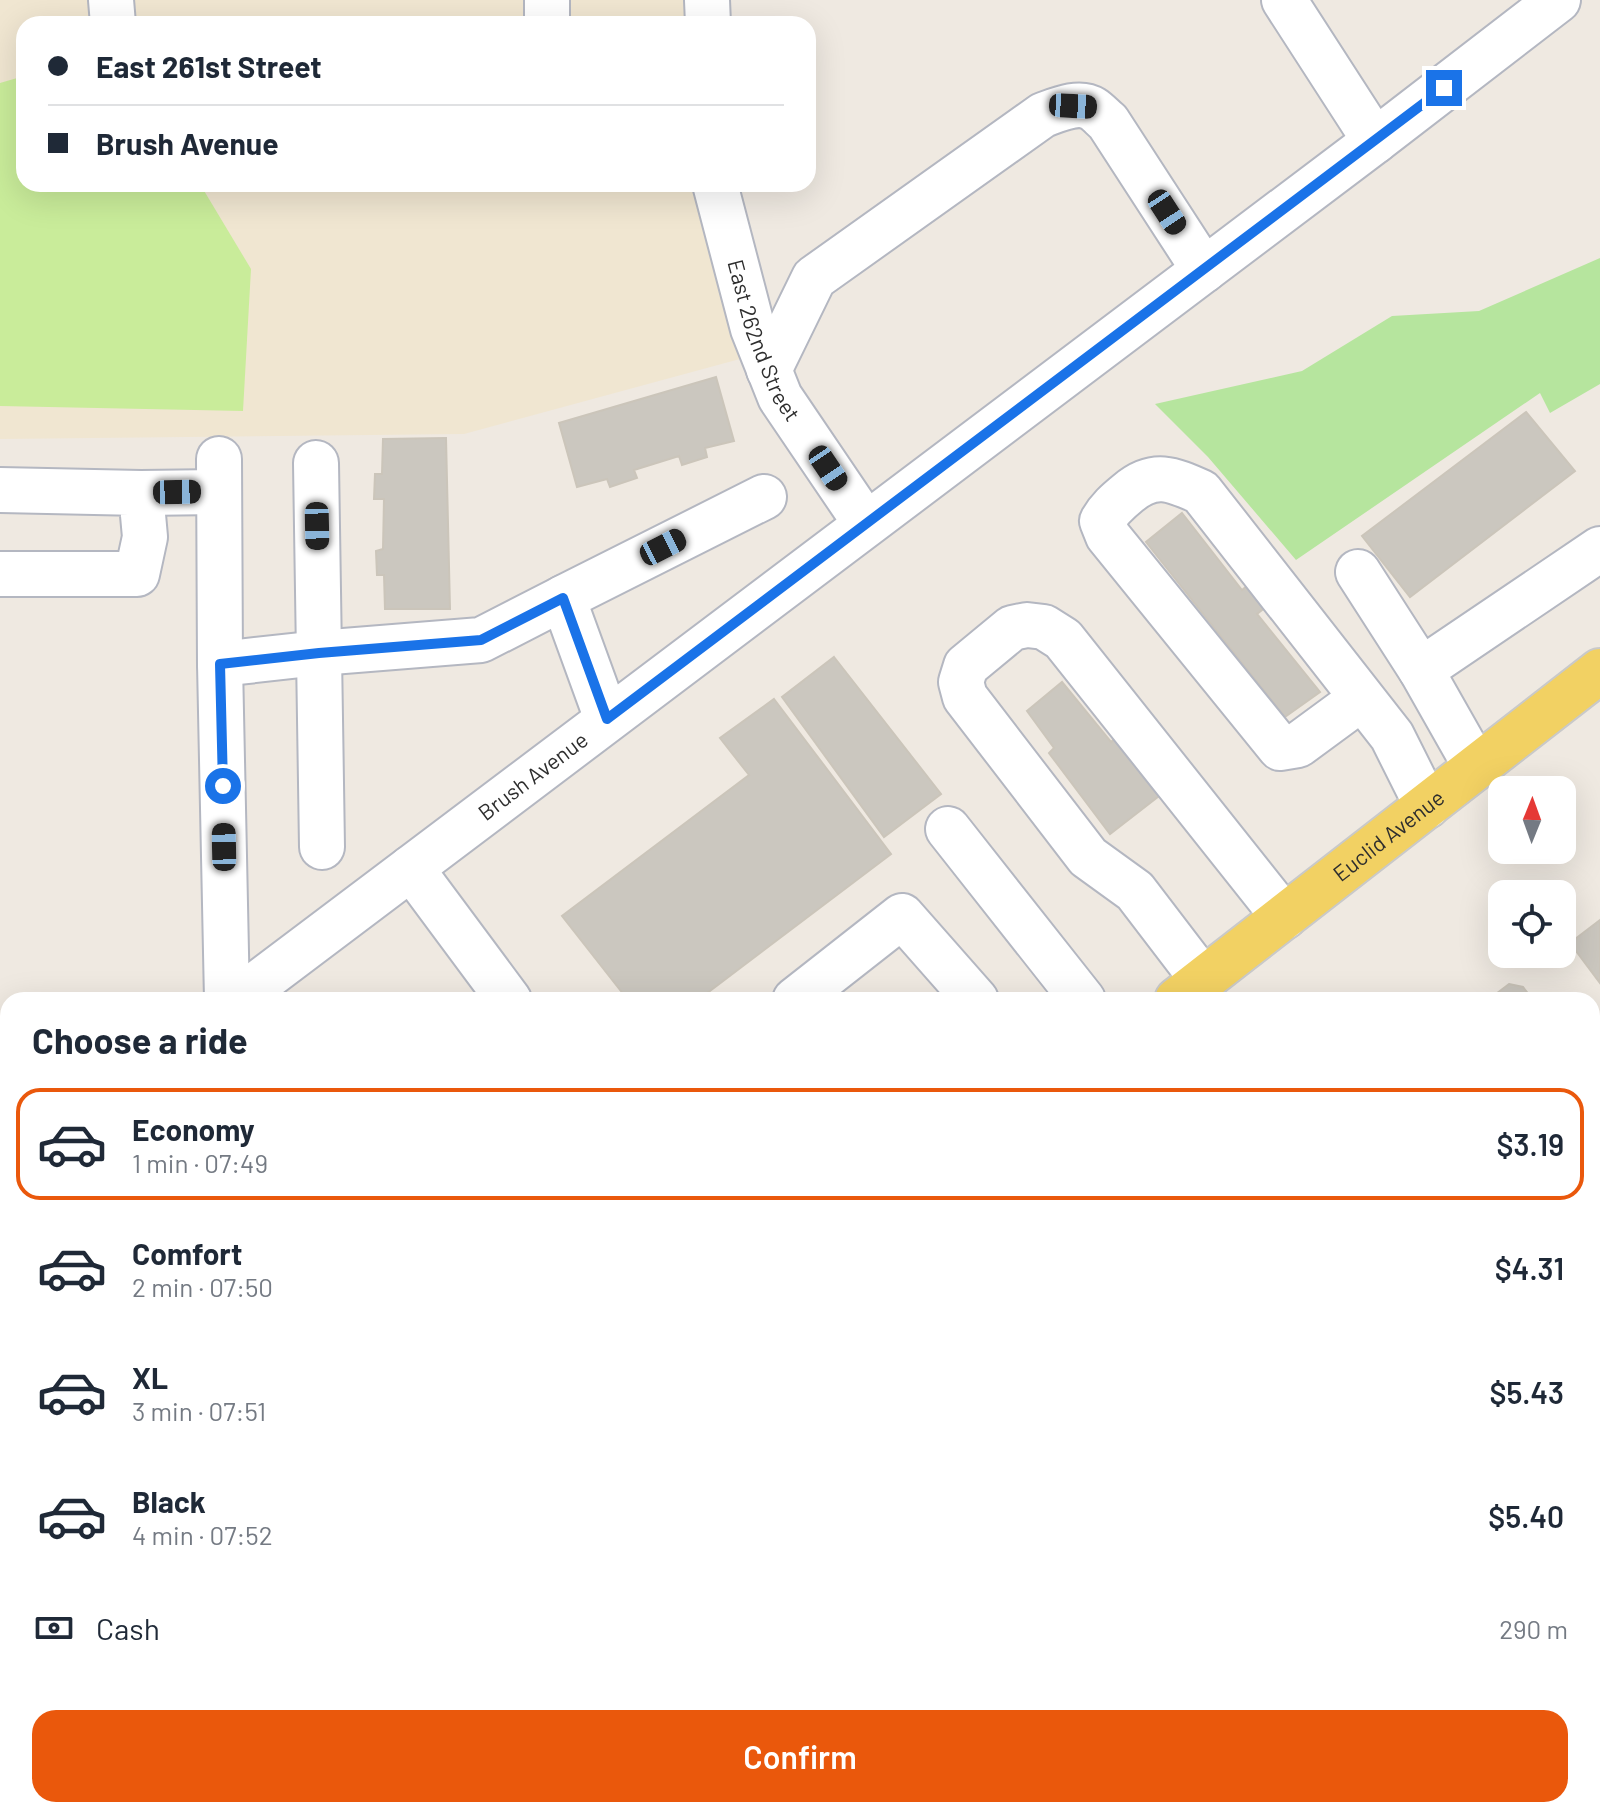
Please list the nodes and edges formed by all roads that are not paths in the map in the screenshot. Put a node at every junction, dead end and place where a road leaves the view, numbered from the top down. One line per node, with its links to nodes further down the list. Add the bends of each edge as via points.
1 (1284, 0): 3 (street)
2 (1558, 0): 3 (street, Brush Avenue)
3 (1375, 141): 5 (street, Brush Avenue)
4 (717, 192): 6 (street, East 262nd Street)
5 (1204, 270): 6 (street, via 1108,122 1091,107 1073,106 1043,115 814,278); 11 (street, Brush Avenue)
6 (769, 370): 11 (street, East 262nd Street, via 780,397)
7 (316, 463): 16 (street)
8 (0, 490): 9 (street)
9 (141, 493): 14 (street, via 145,537 137,574); 17 (street, via 219,475)
10 (764, 497): 15 (street)
11 (866, 524): 21 (street, Brush Avenue)
12 (1600, 549): 18 (street)
13 (1358, 572): 18 (street)
14 (0, 574)
15 (563, 598): 16 (street, via 481,640); 21 (street)
16 (319, 653): 17 (street); 25 (street)
17 (220, 664): 29 (street)
18 (1421, 670): 22 (street)
19 (1600, 671): 22 (main road, Euclid Avenue)
20 (1362, 698): 20 (street, via 1201,492 1159,478 1141,482 1109,508 1102,521 1108,536 1280,748 1298,745); 23 (street, via 1392,736)
21 (607, 719): 26 (street, Brush Avenue)
22 (1476, 767): 23 (main road, Euclid Avenue)
23 (1427, 806): 27 (main road, Euclid Avenue)
24 (948, 829): 34 (street)
25 (322, 847)
26 (411, 868): 30 (street, Brush Avenue); 31 (street)
27 (1284, 917): 28 (main road, Euclid Avenue); 28 (street, via 1063,639 1044,627 1012,628 966,666 961,682 965,697 1088,857 1135,891)
28 (1190, 990)
29 (227, 992)
30 (247, 992)
31 (503, 992)
32 (805, 992): 33 (street, via 902,916)
33 (960, 992)
34 (1077, 992)

